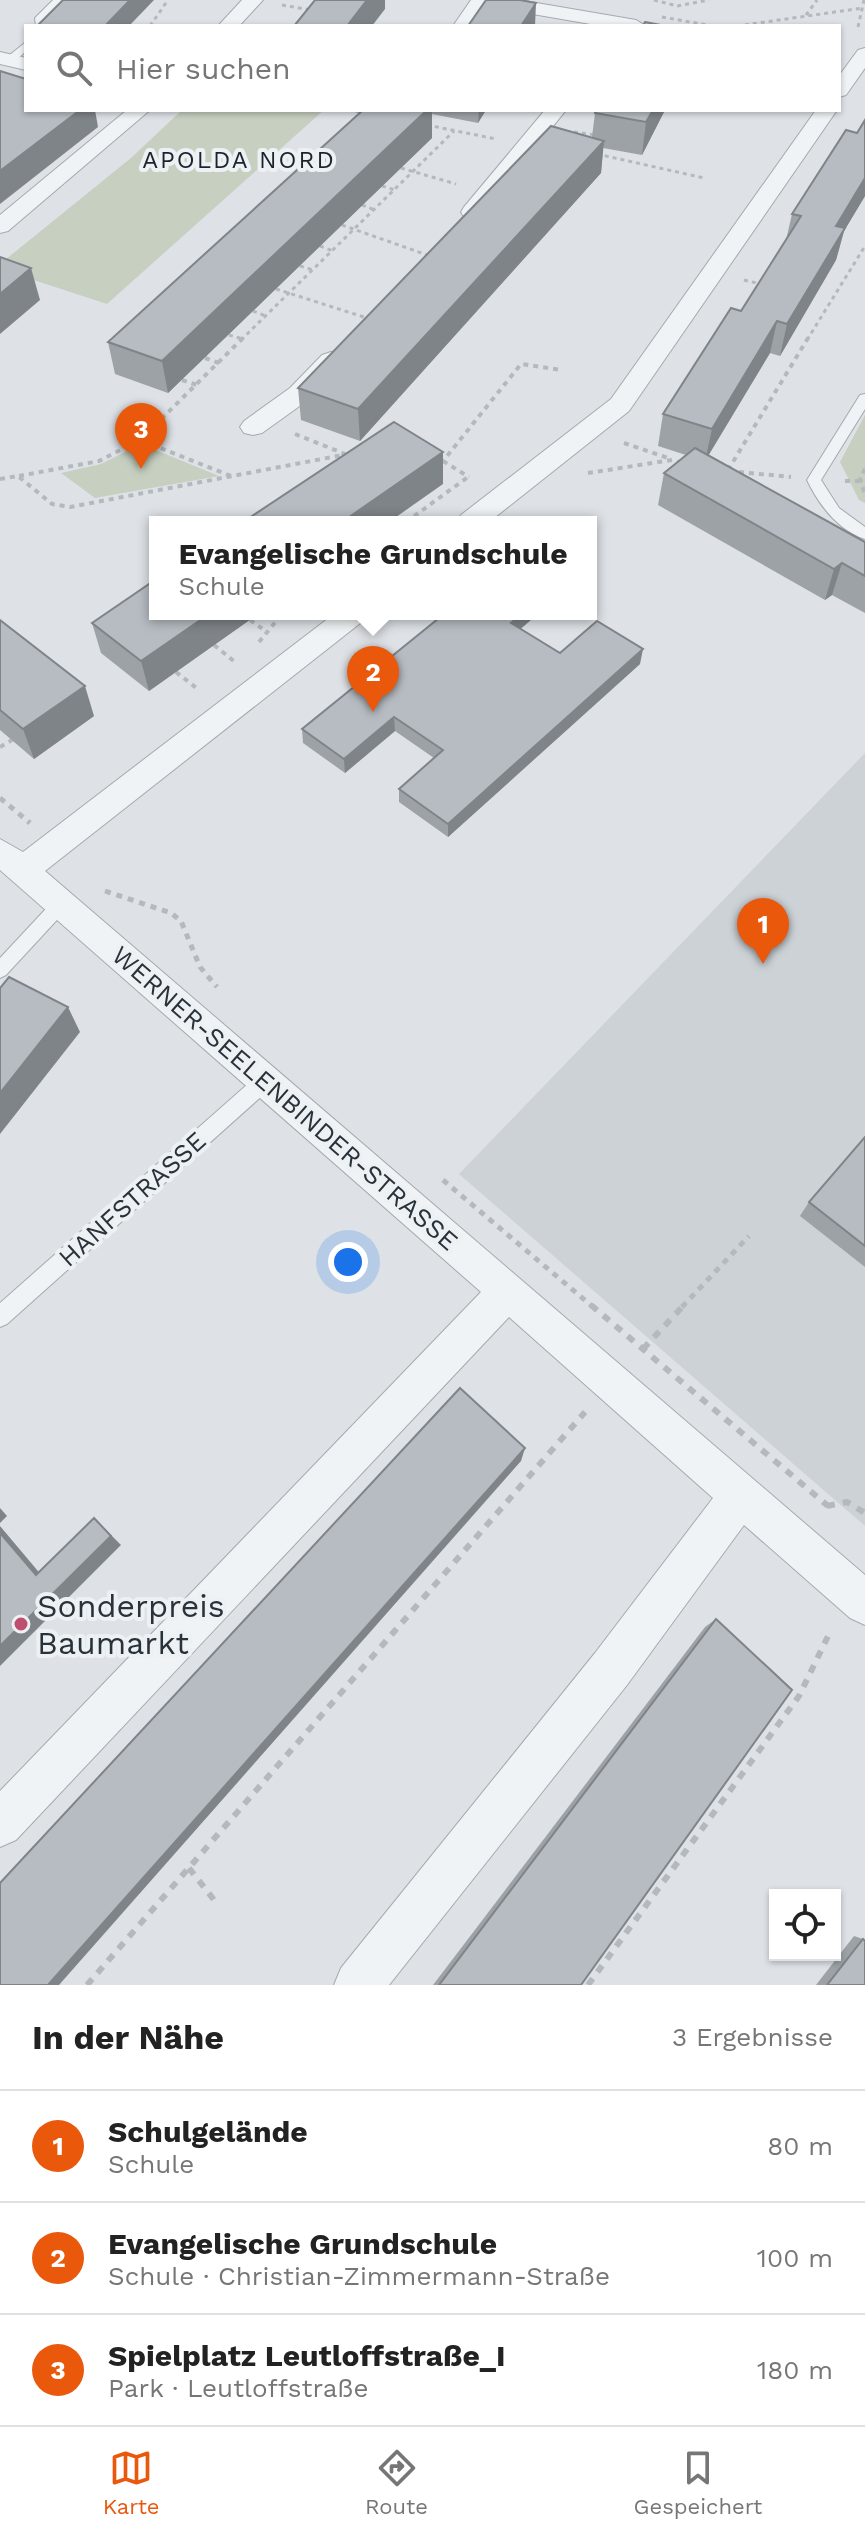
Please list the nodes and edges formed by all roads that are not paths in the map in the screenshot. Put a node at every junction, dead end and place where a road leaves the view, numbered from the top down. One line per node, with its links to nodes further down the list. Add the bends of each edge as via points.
1 (59, 0): 4 (lane, via 40,18)
2 (253, 0): 5 (street)
3 (483, 0): 6 (street); 7 (street)
4 (41, 24)
5 (230, 24)
6 (465, 24)
7 (609, 24)
8 (857, 60): 9 (street)
9 (841, 88)
10 (138, 112): 13 (street)
11 (554, 112): 14 (street)
12 (826, 112): 18 (street, via 620,405)
13 (0, 226)
14 (431, 257)
15 (371, 320): 17 (street, via 299,394)
16 (865, 398): 19 (lane, via 814,480 824,502)
17 (258, 424)
18 (479, 516)
19 (865, 534)
20 (345, 620): 21 (street)
21 (12, 861): 22 (street, WERNER-SEELENBINDER-STRASSE)
22 (62, 903): 23 (lane); 24 (street, WERNER-SEELENBINDER-STRASSE)
23 (0, 970)
24 (265, 1081): 25 (street, WERNER-SEELENBINDER-STRASSE); 26 (lane, HANFSTRASSE)
25 (507, 1292): 27 (street, WERNER-SEELENBINDER-STRASSE); 29 (street)
26 (0, 1317)
27 (740, 1496): 28 (street, WERNER-SEELENBINDER-STRASSE); 30 (street, via 611,1669)
28 (858, 1597)
29 (0, 1824)
30 (358, 1985)

